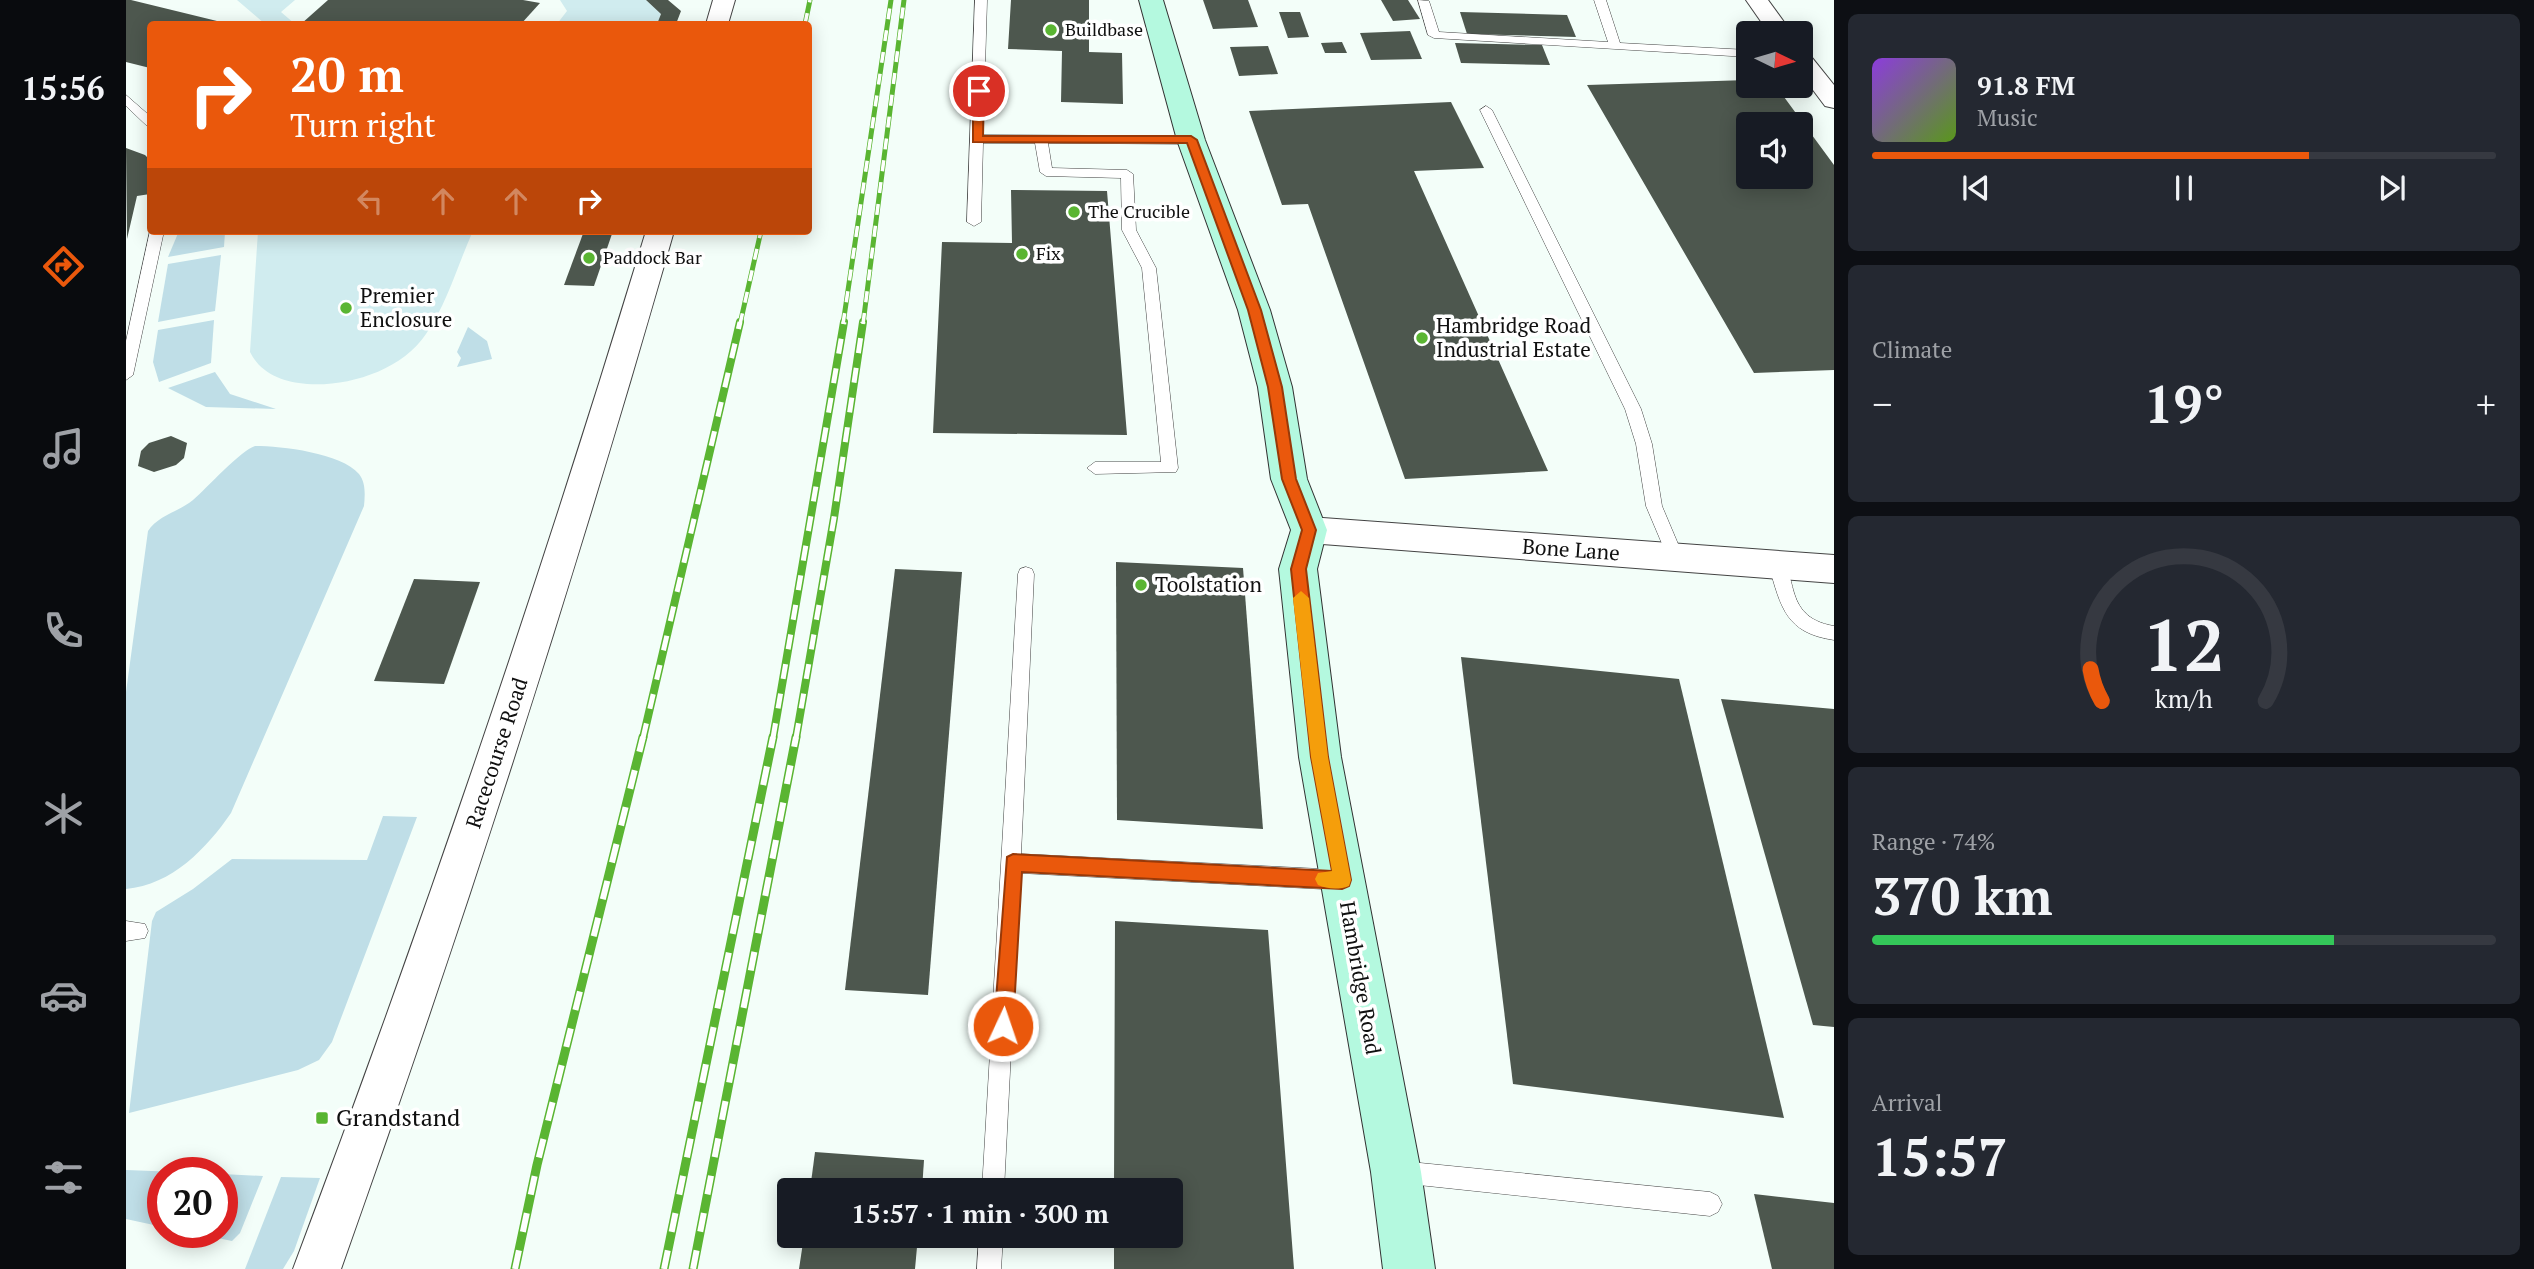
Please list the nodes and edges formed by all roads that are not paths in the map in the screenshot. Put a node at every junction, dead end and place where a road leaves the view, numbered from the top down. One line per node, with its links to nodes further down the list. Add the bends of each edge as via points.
1 (724, 0): 7 (street)
2 (981, 0): 16 (lane)
3 (1151, 0): 18 (main road)
4 (1600, 0): 9 (lane)
5 (1757, 0): 8 (street)
6 (1423, 1): 9 (lane, via 1434,35)
7 (719, 21)
8 (1772, 21)
9 (1615, 45): 10 (lane)
10 (1736, 53)
11 (1813, 74): 13 (street)
12 (126, 99): 15 (lane)
13 (1834, 101)
14 (1486, 110): 25 (lane, via 1633,409 1654,506)
15 (147, 119)
16 (977, 139): 17 (lane); 19 (lane)
17 (1041, 140): 18 (lane); 23 (lane, via 1046,172 1127,174 1129,230 1149,268 1170,468)
18 (1191, 140): 24 (main road, via 1254,310 1275,387 1289,479)
19 (974, 222)
20 (156, 235): 22 (lane)
21 (659, 235): 36 (street, Racecourse Road, via 455,884)
22 (126, 375)
23 (1095, 468)
24 (1309, 530): 25 (street, Bone Lane); 31 (main road, Hambridge Road, via 1298,569 1320,757)
25 (1676, 558): 26 (street, Bone Lane)
26 (1777, 566): 27 (street, Bone Lane); 29 (lane, via 1800,622)
27 (1834, 569)
28 (1027, 574): 30 (lane)
29 (1834, 633)
30 (1013, 863): 31 (lane); 33 (lane)
31 (1342, 880): 32 (main road, Hambridge Road)
32 (1396, 1172): 34 (lane); 38 (main road, Hambridge Road)
33 (994, 1178)
34 (1710, 1204)
35 (990, 1248): 37 (lane)
36 (317, 1269)
37 (989, 1269)
38 (1409, 1269)

